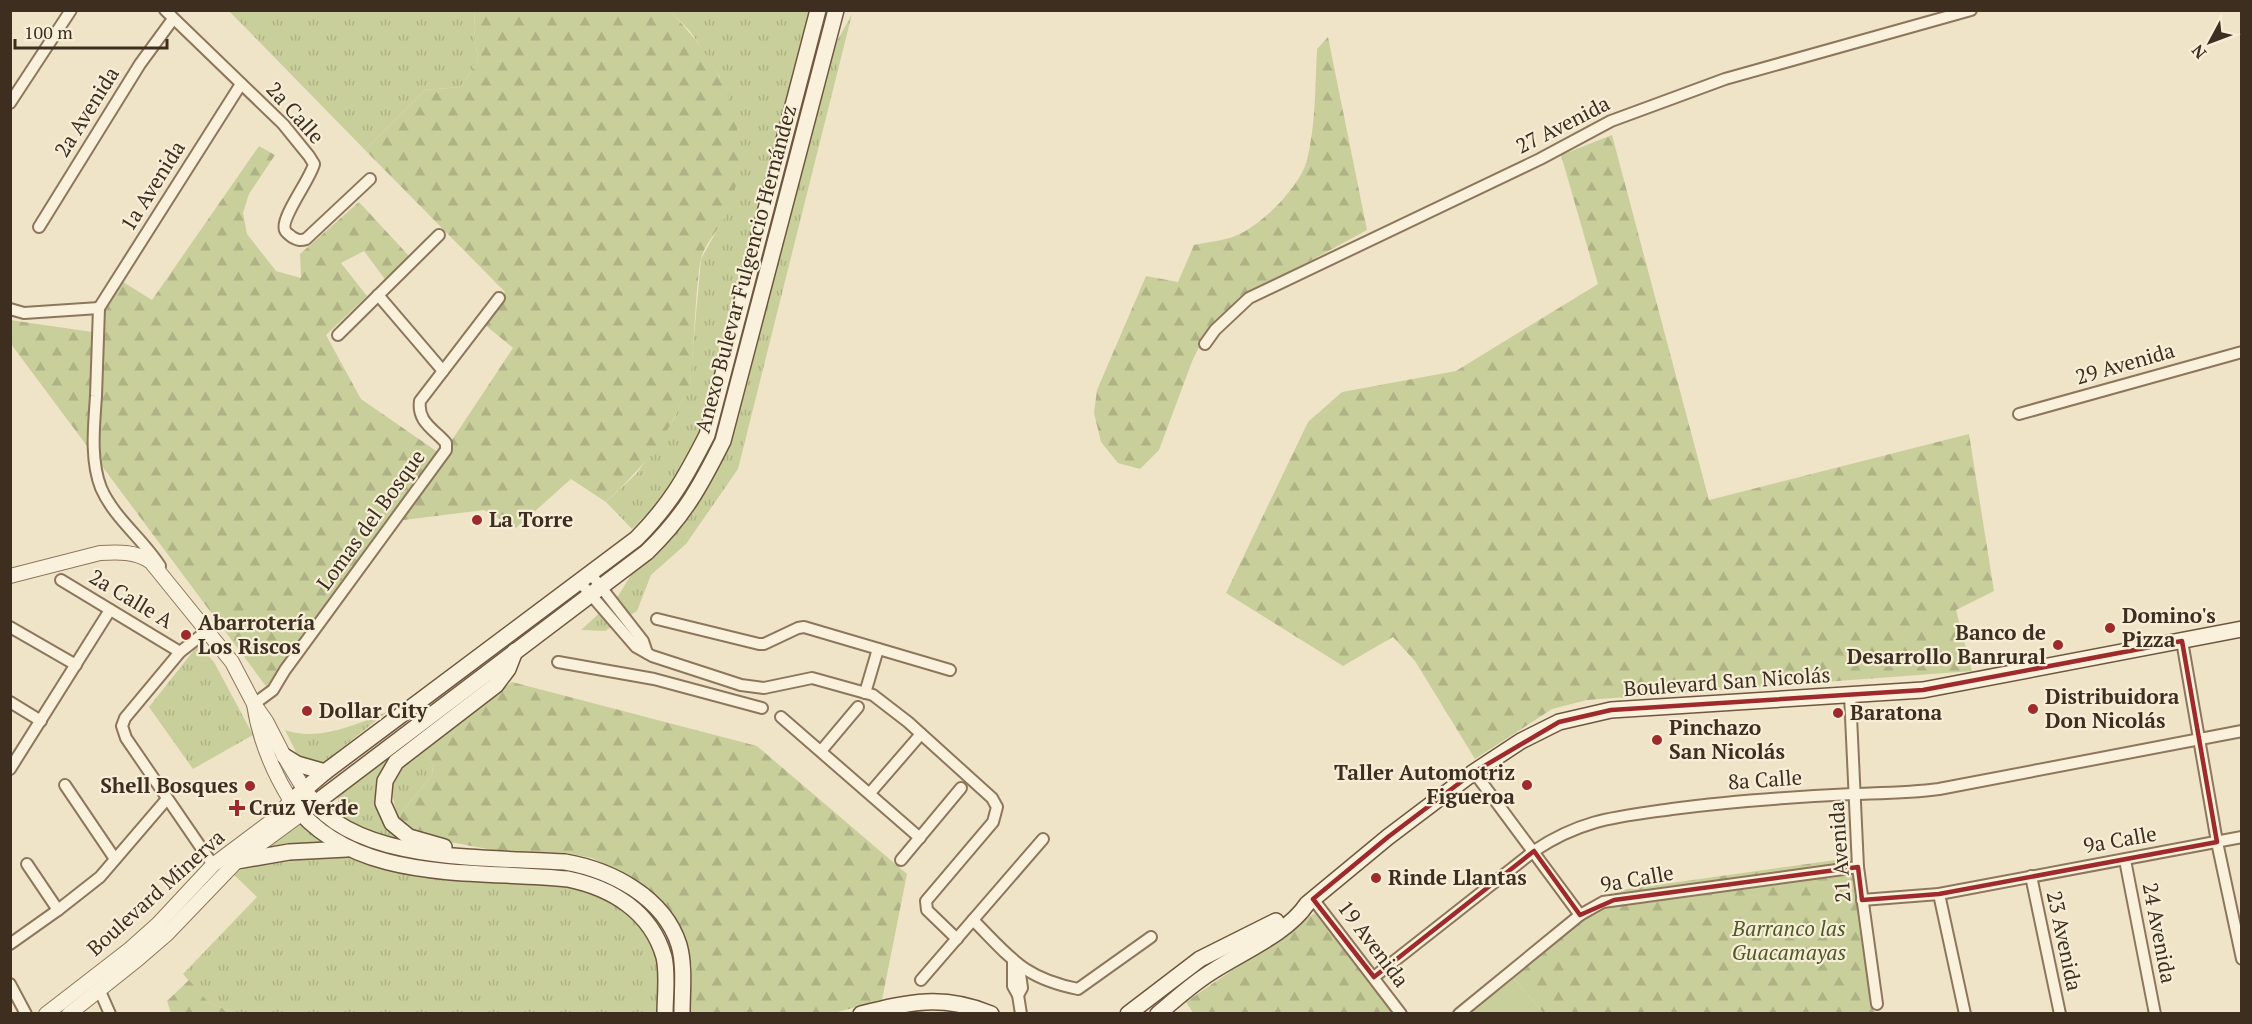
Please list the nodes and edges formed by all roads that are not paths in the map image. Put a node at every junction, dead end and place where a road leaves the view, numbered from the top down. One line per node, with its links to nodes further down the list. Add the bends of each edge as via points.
1 (71, 10): 8 (street)
2 (165, 10): 6 (street, 2a Calle)
3 (818, 10): 22 (main road, Anexo Bulevar Fulgencio Hernández, via 706,435 683,482 658,516)
4 (836, 10): 25 (main road, Anexo Bulevar Fulgencio Hernández, via 723,441 698,491 672,528)
5 (1971, 10): 17 (street, 27 Avenida, via 1725,79 1611,121 1249,298)
6 (173, 19): 7 (street, 2a Calle); 10 (street, 2a Avenida, via 140,64)
7 (241, 84): 9 (street, 2a Calle, via 283,124 314,164 286,218 284,228 295,239 306,239); 14 (street, 1a Avenida)
8 (10, 103)
9 (370, 179)
10 (39, 227)
11 (439, 235): 12 (street)
12 (378, 295): 16 (street); 19 (street)
13 (499, 298): 19 (street, Lomas del Bosque)
14 (99, 308): 15 (street, via 24,313); 24 (street, via 94,438 101,488 113,509 151,551)
15 (10, 309)
16 (338, 335)
17 (1205, 344)
18 (2241, 352): 20 (street, 29 Avenida)
19 (442, 371): 43 (street, Lomas del Bosque, via 420,401 419,410 422,420 446,443 446,450 273,690)
20 (2019, 414)
21 (10, 576): 24 (street, via 115,552 144,557)
22 (585, 577): 25 (street); 54 (main road, Anexo Bulevar Fulgencio Hernández)
23 (61, 579): 26 (street, 2a Calle A)
24 (176, 591): 30 (street)
25 (595, 591): 33 (main road, Anexo Bulevar Fulgencio Hernández); 38 (street, via 636,647)
26 (110, 610): 34 (street, 2a Calle A); 36 (street)
27 (657, 619): 32 (street, via 759,644 804,627)
28 (10, 627): 36 (street)
29 (2241, 629): 31 (main road, Boulevard San Nicolás)
30 (208, 630): 34 (street); 43 (street, via 237,669)
31 (2182, 641): 40 (main road, Boulevard San Nicolás, via 1923,690); 50 (street)
32 (878, 649): 37 (street); 39 (street)
33 (515, 651): 63 (main road, Anexo Bulevar Fulgencio Hernández); 71 (main road, via 496,686 396,762 382,792 392,823 409,837)
34 (180, 652): 61 (street, via 122,726)
35 (558, 662): 41 (street, via 654,679)
36 (76, 665): 47 (street)
37 (950, 670)
38 (732, 682): 39 (street, via 765,688 812,678); 41 (street)
39 (865, 693): 49 (street, via 880,699)
40 (1850, 695): 55 (main road, Boulevard San Nicolás, via 1611,710 1559,722); 60 (street, 21 Avenida)
41 (726, 698): 45 (street)
42 (10, 702): 47 (street)
43 (254, 704): 52 (street); 62 (street, via 269,757)
44 (858, 707): 51 (street)
45 (762, 708)
46 (781, 717): 51 (street)
47 (41, 721): 53 (street)
48 (2241, 731): 50 (street, 8a Calle)
49 (921, 734): 59 (street); 87 (street, via 992,798 997,807 993,822 926,901 927,910)
50 (2200, 739): 60 (street, 8a Calle, via 1939,789); 68 (street)
51 (821, 751): 59 (street)
52 (284, 756): 54 (main road, via 307,768); 58 (street)
53 (10, 769)
54 (326, 772): 58 (main road, Anexo Bulevar Fulgencio Hernández)
55 (1474, 772): 70 (street); 82 (main road, Boulevard San Nicolás)
56 (65, 785): 72 (street)
57 (961, 788): 66 (street)
58 (304, 789): 62 (main road, Anexo Bulevar Fulgencio Hernández); 63 (main road)
59 (870, 793): 66 (street)
60 (1856, 794): 70 (street, 8a Calle, via 1732,801 1625,816 1580,826); 78 (street, 21 Avenida)
61 (166, 800): 72 (street); 77 (street)
62 (291, 801): 64 (main road); 77 (street, Boulevard Minerva, via 273,820)
63 (315, 804): 64 (main road, Anexo Bulevar Fulgencio Hernández); 71 (main road, via 348,831 377,841 423,853)
64 (301, 814): 69 (main road, via 323,834); 75 (street, Boulevard Minerva)
65 (2241, 837): 68 (street, 9a Calle)
66 (920, 838): 73 (street)
67 (1043, 839): 85 (street)
68 (2217, 842): 74 (street, 9a Calle); 89 (street)
69 (353, 849): 75 (main road, via 300,850); 100 (main road, via 409,867 568,879 611,892 627,903 656,937 664,959)
70 (1534, 851): 84 (street); 91 (street, 8a Calle)
71 (502, 858): 101 (main road, via 586,866 625,882 656,907 679,945)
72 (115, 859): 83 (street, via 100,877)
73 (901, 860)
74 (2125, 860): 79 (street, 9a Calle); 111 (street, 24 Avenida)
75 (237, 861): 94 (street, Boulevard Minerva, via 167,934)
76 (27, 864): 83 (street)
77 (213, 865): 97 (street, Boulevard Minerva, via 130,949)
78 (1858, 867): 81 (street, 21 Avenida); 84 (street, 9a Calle, via 1614,900 1595,905)
79 (2031, 876): 80 (street, 9a Calle); 110 (street, 23 Avenida)
80 (1939, 894): 81 (street, 9a Calle); 109 (street)
81 (1862, 900): 95 (street, 21 Avenida)
82 (1310, 902): 91 (street, 19 Avenida); 105 (main road, Boulevard San Nicolás, via 1200,959); 106 (main road, Boulevard San Nicolás, via 1300,916 1210,972)
83 (58, 910): 88 (street)
84 (1580, 915): 108 (street, 9a Calle)
85 (973, 920): 87 (street); 90 (street)
86 (1151, 937): 90 (street, via 1078,989 1039,978)
87 (957, 939): 92 (street)
88 (10, 944)
89 (2241, 959)
90 (1016, 963): 104 (street, via 1013,986)
91 (1374, 977): 107 (street, 19 Avenida)
92 (921, 980)
93 (10, 984): 96 (street)
94 (99, 989): 98 (street, Boulevard Minerva); 99 (street)
95 (1877, 1004)
96 (26, 1014)
97 (46, 1014)
98 (69, 1014)
99 (110, 1014)
100 (665, 1014)
101 (682, 1014)
102 (861, 1014): 103 (main road, via 922,1001 964,1005)
103 (991, 1014)
104 (1021, 1014)
105 (1128, 1014)
106 (1158, 1014)
107 (1401, 1014)
108 (1460, 1014)
109 (1965, 1014)
110 (2060, 1014)
111 (2155, 1014)

